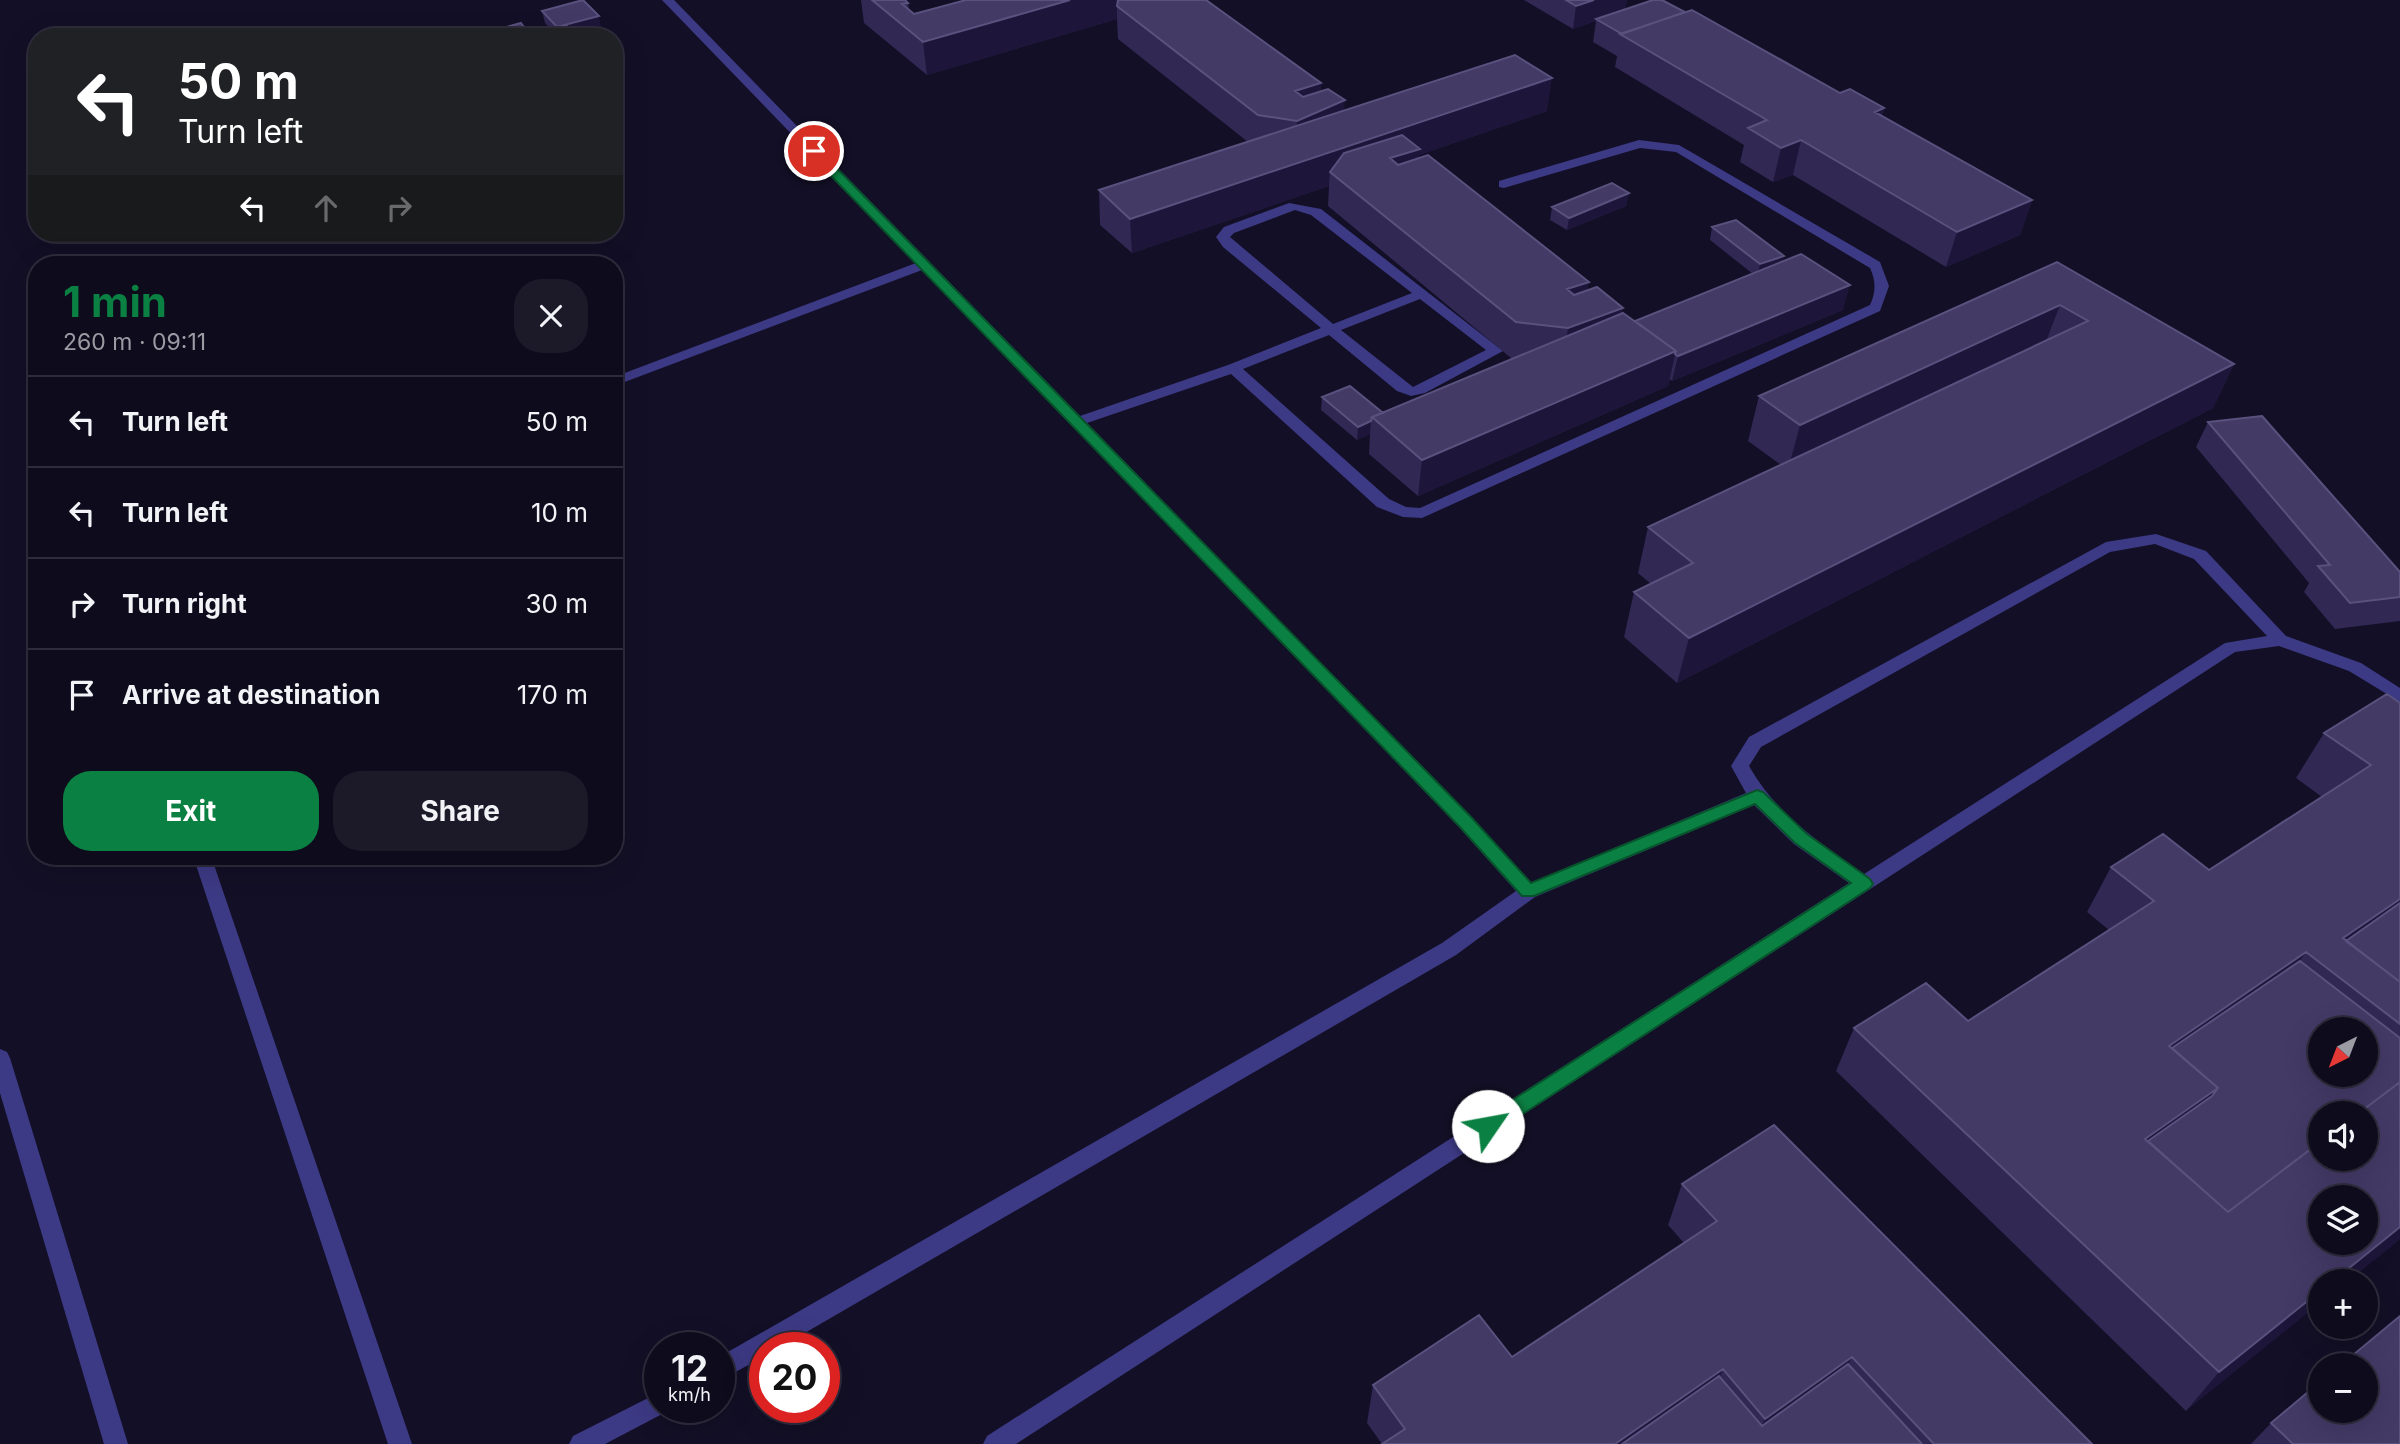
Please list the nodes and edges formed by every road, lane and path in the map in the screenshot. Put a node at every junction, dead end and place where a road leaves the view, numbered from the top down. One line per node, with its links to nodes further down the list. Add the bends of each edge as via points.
1 (668, 0): 3 (street)
2 (1504, 184): 6 (street, via 1639,144 1679,149 1875,265 1882,276 1881,298 1875,308 1422,513 1403,512 1383,503)
3 (924, 265): 7 (street); 8 (street)
4 (1423, 293): 5 (street); 5 (street, via 1496,351 1411,392); 5 (street, via 1304,206 1229,230 1223,237 1228,244)
5 (1329, 329): 6 (street)
6 (1233, 368): 8 (street)
7 (623, 379)
8 (1077, 422): 14 (street)
9 (2280, 640): 10 (street, via 2355,667); 11 (street, via 2200,555 2156,539 2106,547 1755,742 1740,766); 13 (street, via 2231,647)
10 (2400, 696)
11 (1757, 796): 13 (street, via 1801,839); 14 (street)
12 (205, 865): 19 (street)
13 (1864, 884): 21 (street)
14 (1528, 892): 16 (street, via 1449,949)
15 (0, 1058): 18 (street)
16 (735, 1361)
17 (644, 1411): 20 (street)
18 (116, 1444)
19 (400, 1444)
20 (581, 1444)
21 (995, 1444)

